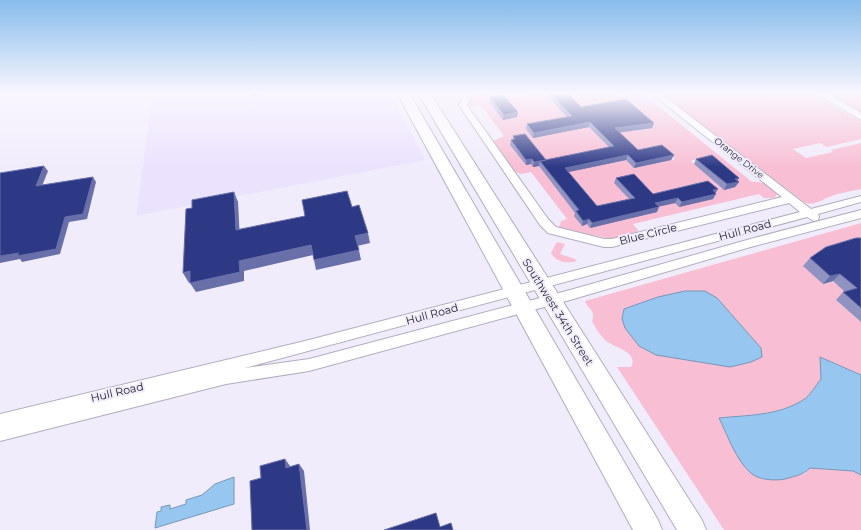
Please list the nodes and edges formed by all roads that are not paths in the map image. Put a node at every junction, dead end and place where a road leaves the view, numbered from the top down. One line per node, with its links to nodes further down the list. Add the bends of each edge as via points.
1 (417, 118): 11 (main road)
2 (439, 118): 10 (main road, Southwest 34th Street)
3 (472, 118): 5 (street, Blue Circle, via 542,221 552,230 612,243)
4 (687, 118): 5 (street, Orange Drive)
5 (790, 198): 7 (street, Orange Drive)
6 (861, 199): 7 (street, Hull Road)
7 (809, 213): 9 (street, Orange Drive); 10 (street, Hull Road)
8 (861, 214): 9 (street, Hull Road)
9 (822, 224): 10 (street, Hull Road)
10 (546, 292): 11 (street, Hull Road); 11 (street, Hull Road); 15 (main road, Southwest 34th Street)
11 (519, 300): 12 (street, Hull Road, via 313,345); 13 (street, Hull Road, via 309,365 226,377); 14 (main road)
12 (0, 421)
13 (0, 433)
14 (648, 530)
15 (692, 530)

